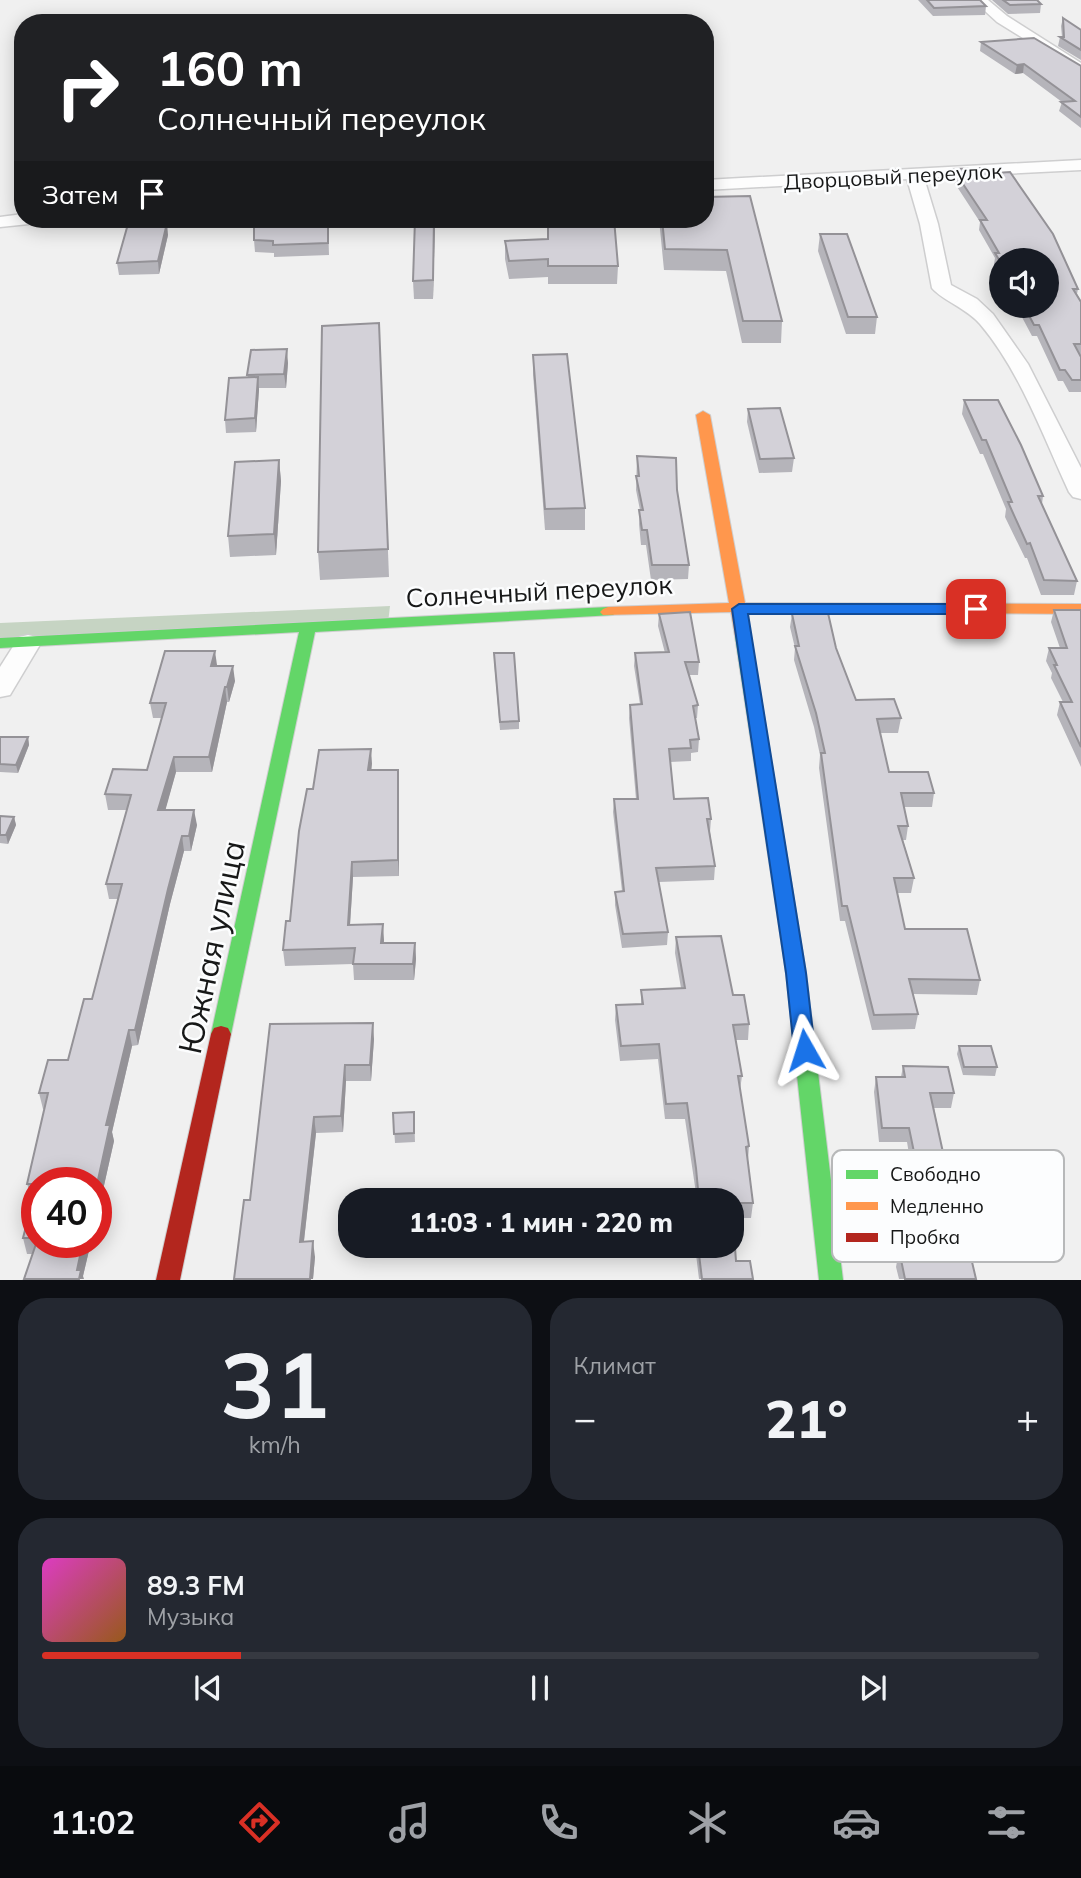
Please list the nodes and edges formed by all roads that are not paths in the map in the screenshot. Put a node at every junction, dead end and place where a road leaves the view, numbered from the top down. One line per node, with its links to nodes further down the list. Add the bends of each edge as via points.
1 (980, 0): 2 (street)
2 (1081, 70)
3 (1081, 165): 4 (street, Дворцовый переулок)
4 (914, 175): 5 (street, Дворцовый переулок); 7 (street, via 942,288 970,303 988,322 1020,371)
5 (714, 185)
6 (703, 415): 8 (street)
7 (1081, 492)
8 (739, 609): 9 (street, Солнечный переулок); 10 (street, Солнечный переулок); 15 (street, via 796,973)
9 (1081, 609)
10 (308, 627): 12 (street, Солнечный переулок); 14 (street, Южная улица)
11 (0, 643): 12 (street, Солнечный переулок)
12 (27, 643): 13 (street)
13 (0, 690)
14 (168, 1279)
15 (831, 1279)

